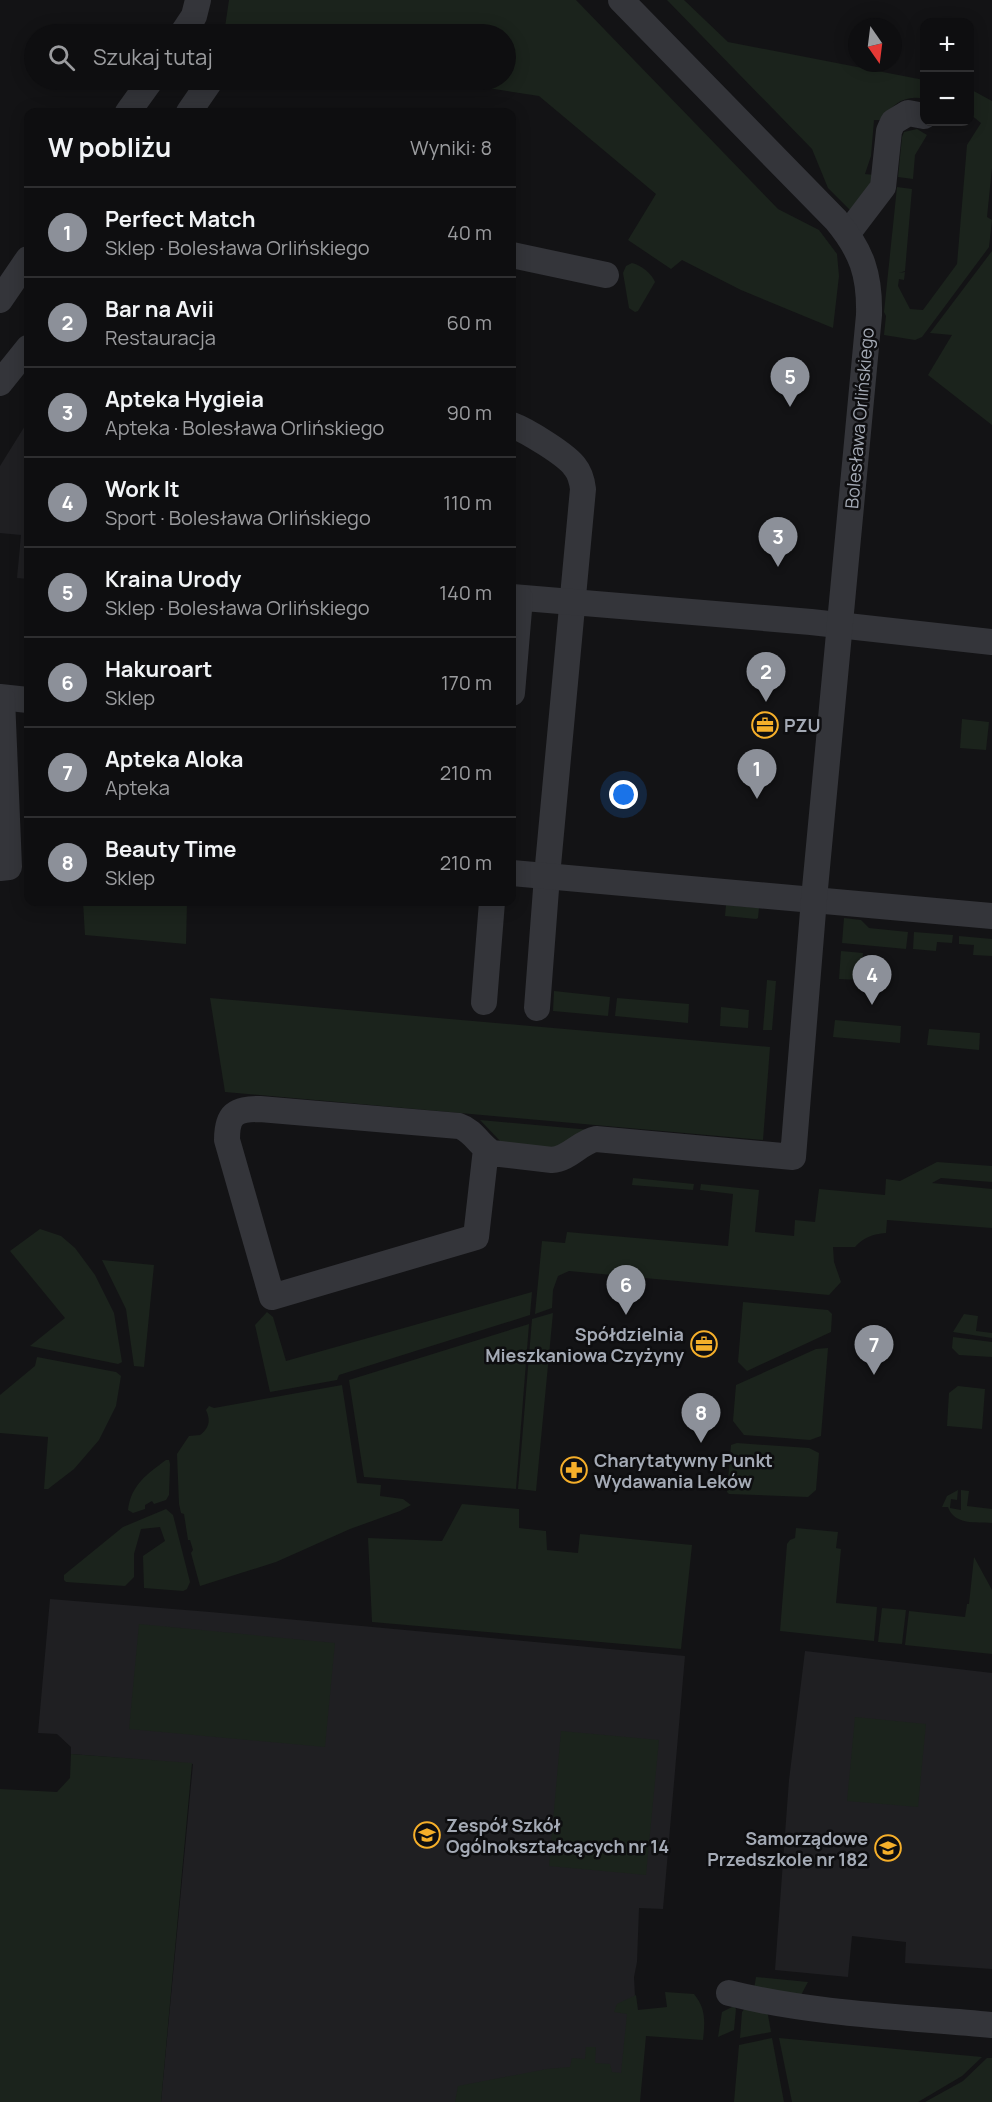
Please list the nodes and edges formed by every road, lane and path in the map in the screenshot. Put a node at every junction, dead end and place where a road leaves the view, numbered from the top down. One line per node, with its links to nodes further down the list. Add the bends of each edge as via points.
1 (198, 0): 3 (street)
2 (621, 0): 9 (street, Bolesława Orlińskiego)
3 (189, 24)
4 (144, 90): 6 (street)
5 (204, 90): 7 (street)
6 (131, 108)
7 (192, 108)
8 (920, 117): 9 (street, via 908,113 893,122 883,187)
9 (842, 226): 19 (street, Bolesława Orlińskiego, via 856,246 866,273 869,315)
10 (516, 256): 12 (street)
11 (24, 265): 13 (street)
12 (606, 275)
13 (0, 300)
14 (24, 354): 15 (street)
15 (8, 377)
16 (516, 427): 18 (street, via 570,462 580,477 583,496)
17 (516, 598): 18 (street)
18 (574, 602): 19 (street); 25 (street)
19 (840, 625): 20 (street); 26 (street, Bolesława Orlińskiego)
20 (992, 642)
21 (1, 697): 22 (street); 23 (street, via 9,867)
22 (24, 700)
23 (0, 868)
24 (516, 873): 25 (street)
25 (547, 876): 26 (street); 30 (street)
26 (814, 899): 28 (street); 31 (street, Bolesława Orlińskiego, via 793,1157 596,1139 557,1160 499,1155)
27 (492, 906): 29 (street)
28 (992, 916)
29 (484, 1002)
30 (537, 1008)
31 (486, 1149): 31 (street, via 471,1131 459,1126 260,1109 235,1113 227,1127 228,1148 272,1297 476,1237)
32 (729, 1993): 33 (street, via 798,2006)
33 (992, 2025)

